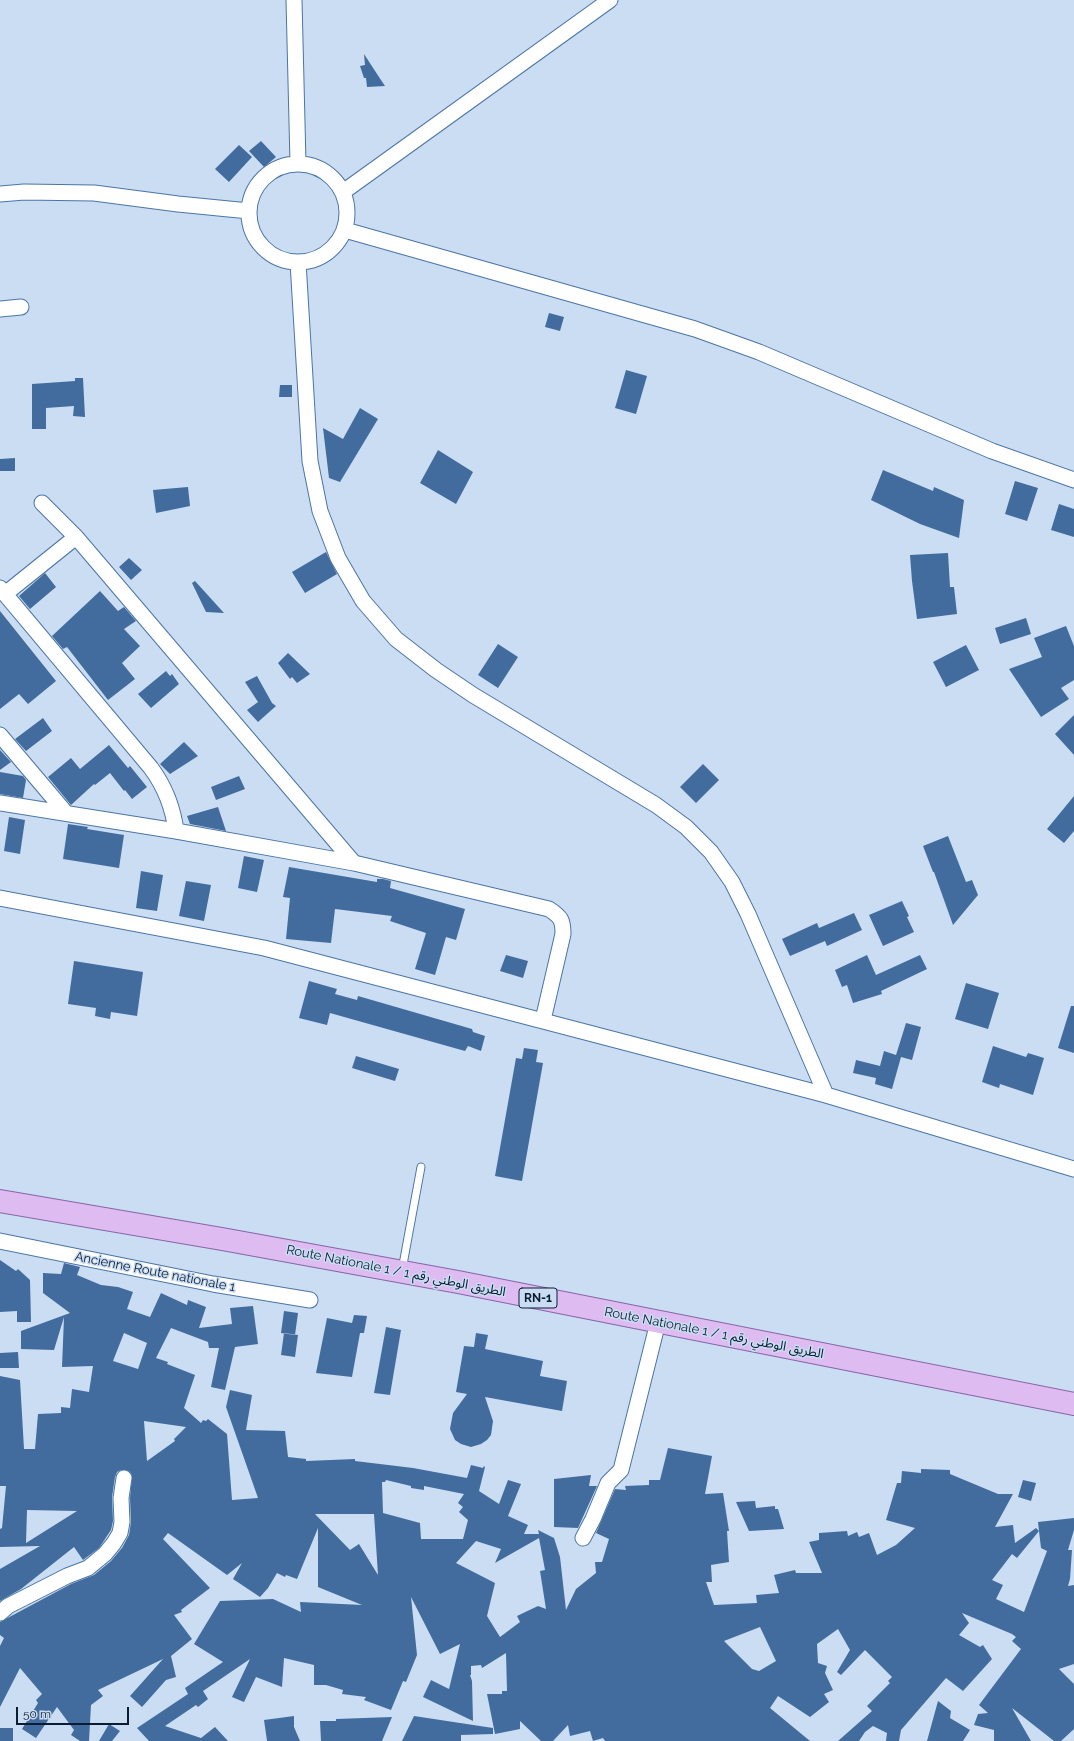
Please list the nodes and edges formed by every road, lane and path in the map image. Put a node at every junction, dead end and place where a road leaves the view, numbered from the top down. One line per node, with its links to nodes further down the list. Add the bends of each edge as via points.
1 (294, 0): 3 (street)
2 (610, 0): 4 (street)
3 (298, 163): 4 (street, via 320,168 333,178); 6 (street, via 286,165 264,177 256,187)
4 (343, 192): 7 (street, via 348,218)
5 (0, 194): 6 (street, via 94,193)
6 (249, 210): 8 (street, via 250,226 257,241 268,252 282,260)
7 (345, 230): 8 (street, via 337,243 326,253 313,260); 11 (street, via 695,329 758,352 992,451)
8 (298, 262): 22 (street, via 310,461 320,511 338,558 363,601 396,639 436,670 656,805 686,827 711,852 732,882 748,914)
9 (21, 308): 10 (street)
10 (0, 309)
11 (1074, 480)
12 (42, 503): 13 (street)
13 (76, 537): 14 (street); 19 (street)
14 (2, 591): 18 (street, via 159,779 171,804)
15 (0, 735): 17 (street)
16 (0, 803): 17 (street)
17 (66, 813): 18 (street)
18 (176, 831): 19 (street)
19 (354, 863): 21 (street, via 549,909 558,915 563,924 563,934)
20 (0, 898): 21 (street, via 264,948)
21 (543, 1020): 22 (street)
22 (826, 1095): 24 (street)
23 (420, 1167): 27 (lane)
24 (1074, 1169)
25 (0, 1201): 27 (main road, Route Nationale 1 / الطريق الوطني رقم 1 / RN-1)
26 (0, 1241): 28 (street, Ancienne Route nationale 1, via 214,1284)
27 (402, 1272): 29 (main road, Route Nationale 1 / الطريق الوطني رقم 1 / RN-1)
28 (310, 1300)
29 (658, 1322): 30 (main road, Route Nationale 1 / الطريق الوطني رقم 1 / RN-1); 32 (street, via 621,1470 608,1483)
30 (1074, 1404)
31 (124, 1478): 33 (street, via 120,1533 105,1554 88,1568 60,1579 8,1606)
32 (583, 1538)
33 (0, 1613)

